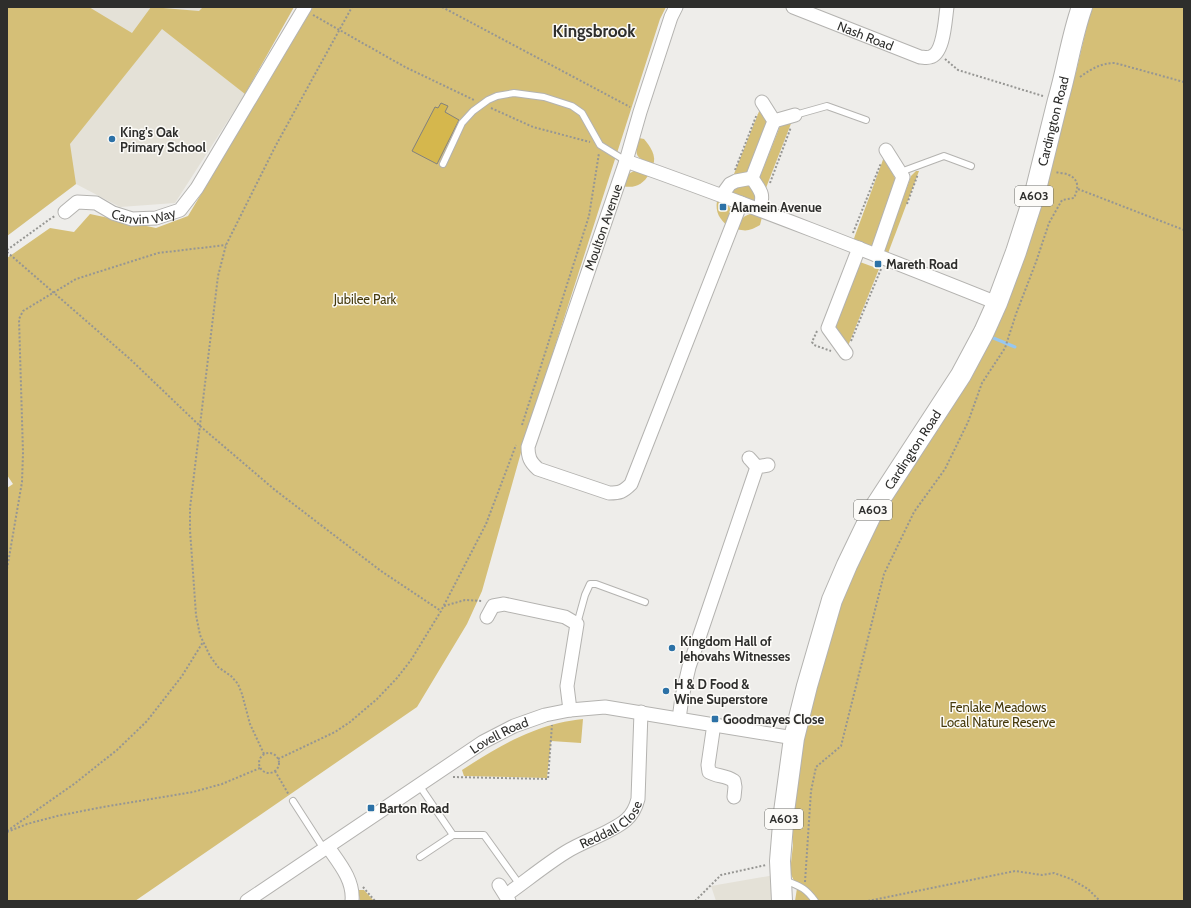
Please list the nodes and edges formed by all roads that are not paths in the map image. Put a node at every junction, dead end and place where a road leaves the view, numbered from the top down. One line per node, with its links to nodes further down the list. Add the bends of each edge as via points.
1 (676, 7): 11 (street, Moulton Avenue)
2 (793, 7): 3 (street, Nash Road, via 920,57 930,57 938,52)
3 (947, 7)
4 (1082, 7): 22 (main road, Cardington Road / A603, via 1035,194)
5 (304, 8): 19 (street, Canvin Way, via 197,188 180,210 156,218 132,219 113,213 96,203 77,202)
6 (762, 102): 9 (street)
7 (795, 116): 8 (lane, via 827,106); 9 (street)
8 (866, 120)
9 (774, 121): 15 (street)
10 (886, 150): 14 (street)
11 (626, 161): 12 (lane, via 600,145 582,113 572,106 544,97 514,93 488,100 473,112 462,123); 16 (street); 17 (street, Moulton Avenue, via 522,444 531,463 538,469 609,493 619,493 631,484)
12 (443, 164)
13 (971, 166): 14 (lane, via 944,156 906,170)
14 (903, 177): 21 (street)
15 (752, 178): 16 (street, via 730,184); 18 (street, via 763,197)
16 (722, 195): 17 (street)
17 (741, 203): 18 (street)
18 (760, 209): 20 (street)
19 (65, 212)
20 (859, 248): 21 (street); 23 (street, via 828,328)
21 (876, 255): 22 (street)
22 (997, 303): 32 (main road, Cardington Road / A603, via 961,375 875,507 847,565 832,600)
23 (846, 353)
24 (758, 463): 30 (street, via 689,667)
25 (645, 602): 27 (lane, via 590,584)
26 (490, 612): 27 (street, via 504,604 565,617)
27 (577, 624): 28 (street, via 567,686)
28 (570, 710): 29 (street, Lovell Road, via 605,707); 33 (street, Lovell Road, via 514,726 484,742)
29 (641, 712): 30 (street, Lovell Road); 40 (street, Reddall Close, via 638,799 635,810 613,828 566,852)
30 (679, 719): 31 (street, Lovell Road)
31 (714, 724): 32 (street, Lovell Road); 34 (street, via 709,772 734,781)
32 (794, 738): 39 (main road, Cardington Road / A603, via 784,812)
33 (419, 785): 36 (lane); 37 (street, Lovell Road)
34 (734, 797)
35 (293, 801): 37 (lane)
36 (453, 835): 38 (lane); 40 (lane, via 484,835)
37 (326, 848): 42 (street, Lovell Road); 43 (street, via 349,880 353,893)
38 (420, 857)
39 (780, 870): 44 (main road, Cardington Road / A603); 45 (lane, via 805,889)
40 (520, 885): 41 (street, Reddall Close)
41 (504, 894)
42 (247, 901)
43 (352, 901)
44 (782, 901)
45 (815, 901)

